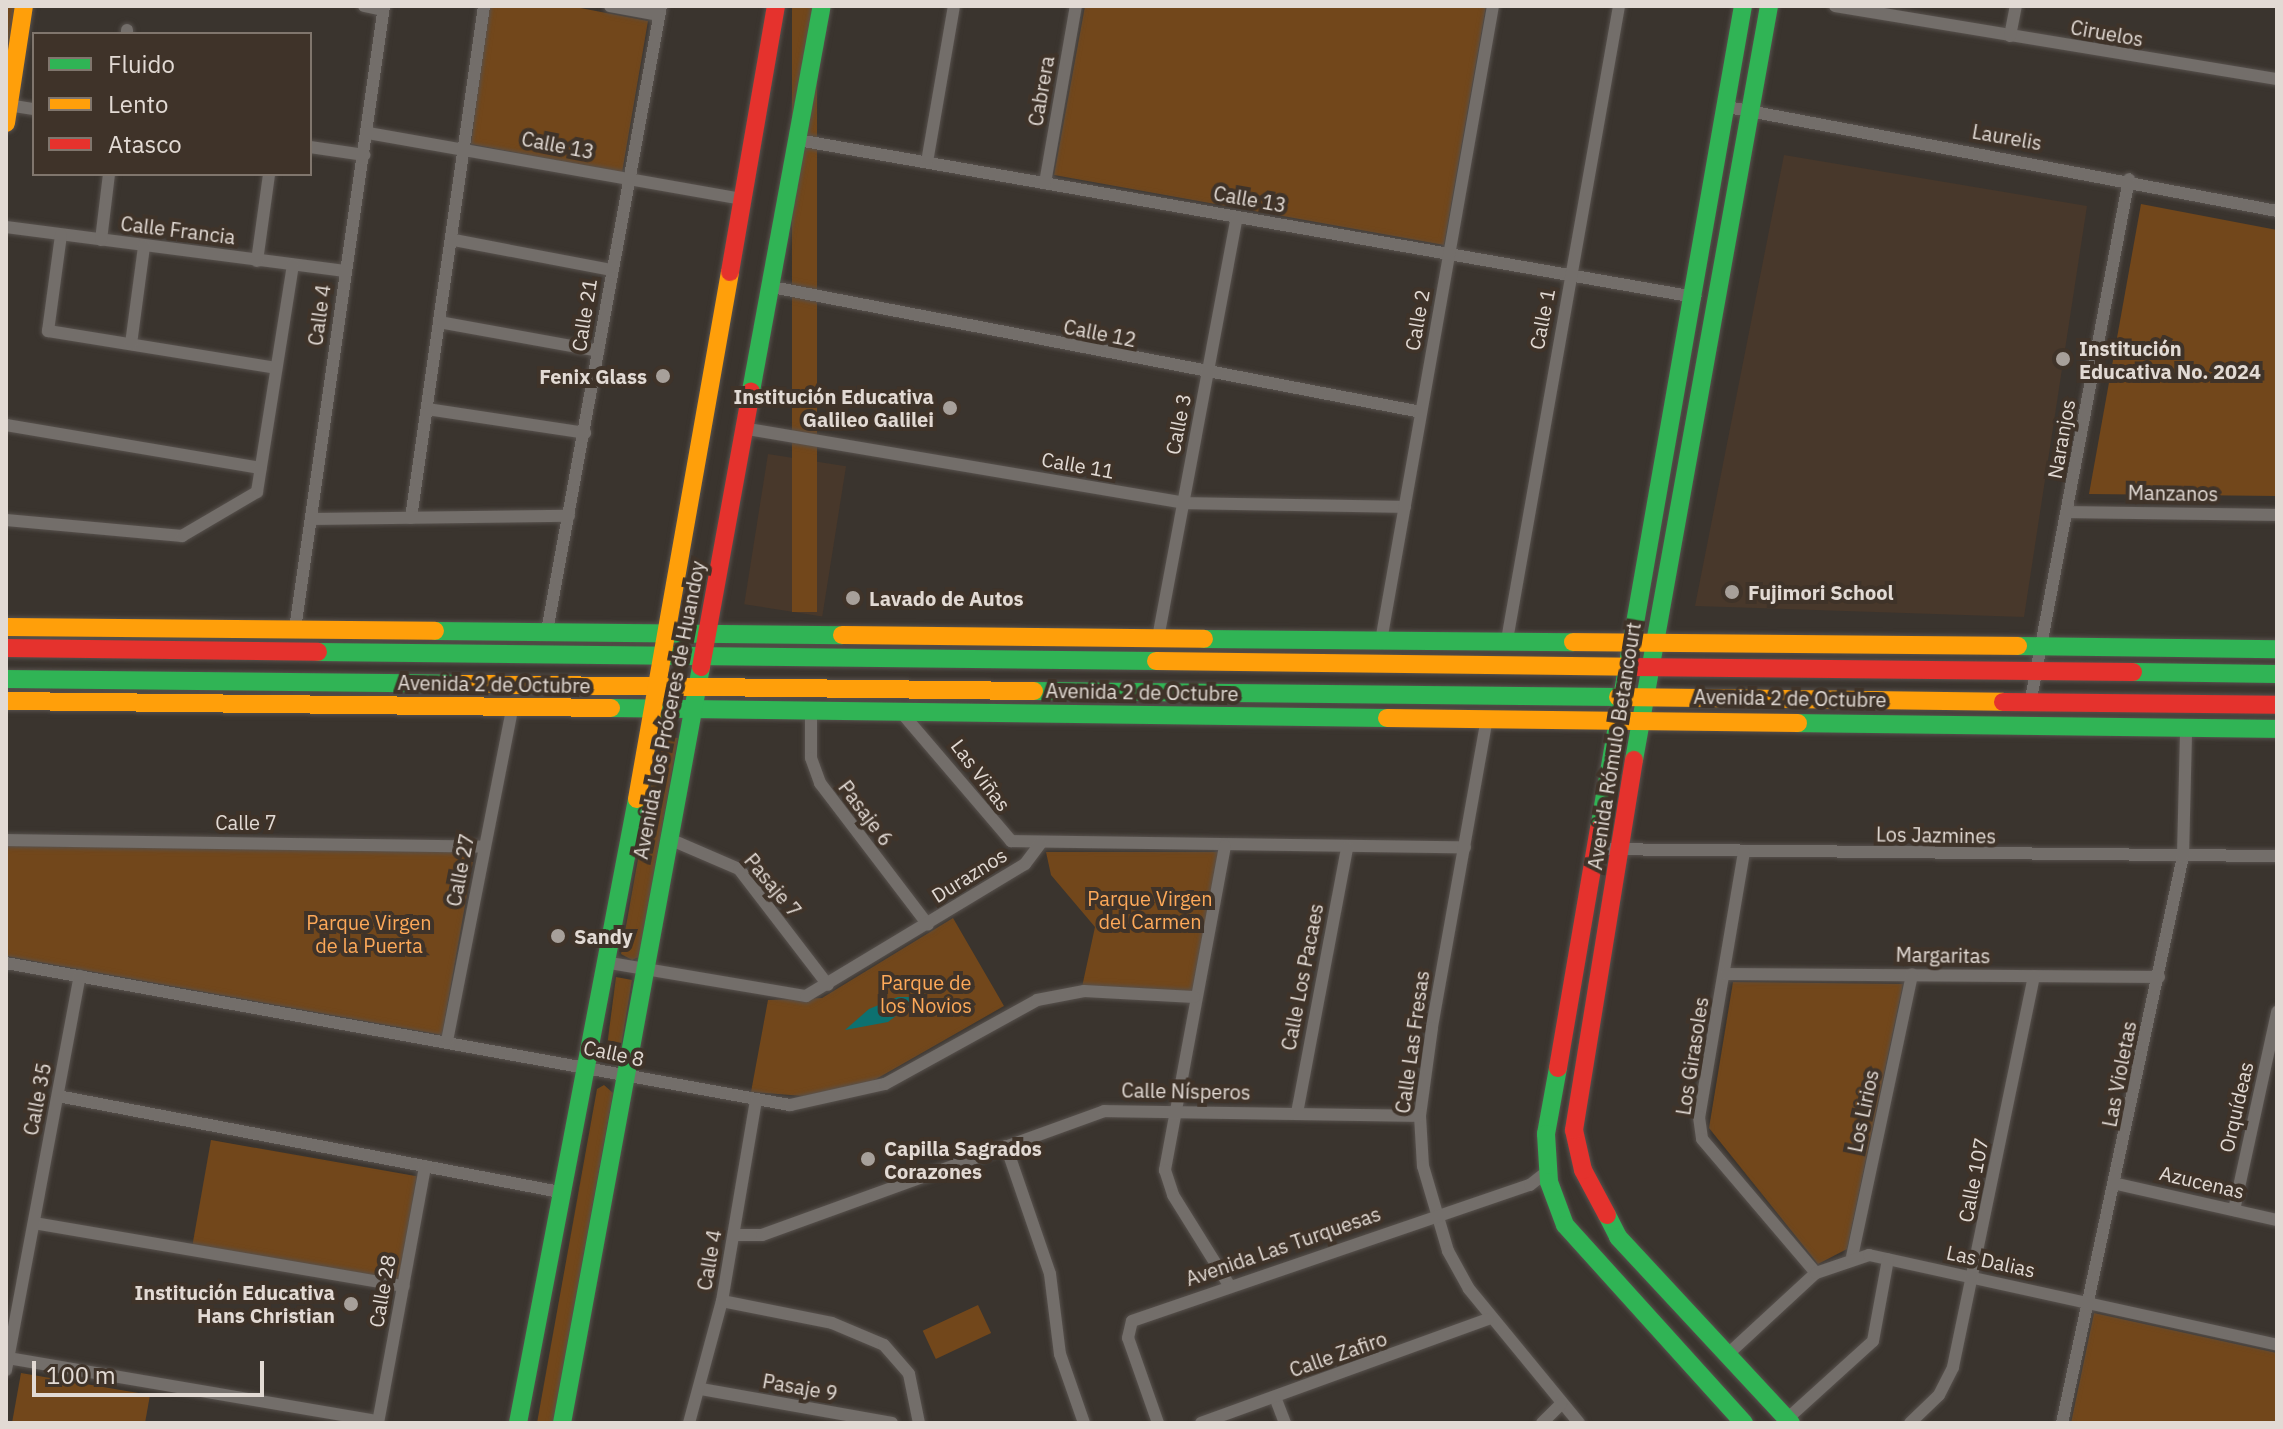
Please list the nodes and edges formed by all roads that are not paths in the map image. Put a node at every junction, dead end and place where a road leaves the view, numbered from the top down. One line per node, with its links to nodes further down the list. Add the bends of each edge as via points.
1 (24, 6): 23 (main road)
2 (364, 6): 15 (street)
3 (484, 6): 27 (street)
4 (610, 6): 16 (street)
5 (776, 6): 35 (main road, Avenida Los Próceres de Huandoy)
6 (822, 6): 25 (main road, Avenida Los Próceres de Huandoy)
7 (954, 6): 29 (street)
8 (1076, 6): 34 (street, Cabrera)
9 (1493, 6): 43 (street, Calle 2)
10 (1619, 6): 48 (street, Calle 1)
11 (1743, 6): 20 (main road, Avenida Rómulo Betancourt)
12 (1769, 6): 22 (main road, Avenida Rómulo Betancourt)
13 (1835, 6): 17 (street, Ciruelos)
14 (2016, 6): 18 (street)
15 (383, 8): 24 (street, Calle 4)
16 (660, 11): 32 (street, Calle 21)
17 (1896, 11): 18 (street, Ciruelos)
18 (2010, 36): 19 (street, Ciruelos)
19 (2277, 79)
20 (1728, 107): 22 (street, Laurelis); 50 (main road, Avenida Rómulo Betancourt)
21 (32, 109): 23 (street)
22 (1753, 111): 33 (street, Laurelis); 78 (main road, Avenida Rómulo Betancourt)
23 (7, 114)
24 (368, 133): 27 (street, Calle 13); 28 (street, Calle 4)
25 (798, 140): 29 (street, Calle 13); 49 (main road, Avenida Los Próceres de Huandoy)
26 (312, 147): 28 (street)
27 (466, 147): 32 (street, Calle 13); 41 (street)
28 (364, 155): 47 (street, Calle 4)
29 (927, 162): 34 (street, Calle 13)
30 (109, 176): 40 (street)
31 (269, 176): 44 (street)
32 (630, 179): 35 (street, Calle 13); 46 (street, Calle 21)
33 (2129, 179): 36 (street, Laurelis); 64 (street, Naranjos)
34 (1045, 183): 37 (street, Calle 13)
35 (741, 199): 79 (main road, Avenida Los Próceres de Huandoy)
36 (2277, 211)
37 (1237, 217): 43 (street, Calle 13); 55 (street, Calle 3)
38 (6, 227): 39 (street, Calle Francia)
39 (61, 235): 40 (street, Calle Francia); 52 (street, via 48,331)
40 (101, 240): 42 (street, Calle Francia)
41 (454, 240): 46 (street); 51 (street)
42 (144, 246): 44 (street, Calle Francia); 52 (street)
43 (1449, 254): 48 (street, Calle 13); 57 (street, Calle 2)
44 (257, 261): 45 (street, Calle Francia)
45 (293, 265): 47 (street, Calle Francia); 54 (street)
46 (612, 270): 53 (street, Calle 21)
47 (345, 271): 68 (street, Calle 4)
48 (1571, 275): 50 (street, Calle 13); 75 (street, Calle 1)
49 (772, 287): 55 (street, Calle 12); 59 (main road, Avenida Los Próceres de Huandoy)
50 (1695, 297): 77 (main road, Avenida Rómulo Betancourt)
51 (439, 322): 53 (street); 56 (street)
52 (131, 344): 54 (street)
53 (598, 351): 60 (street, Calle 21)
54 (276, 368): 61 (street)
55 (1207, 376): 57 (street, Calle 12); 62 (street, Calle 3)
56 (427, 409): 60 (street); 67 (street)
57 (1421, 412): 63 (street, Calle 2)
58 (6, 425): 61 (street)
59 (748, 429): 62 (street, Calle 11); 73 (main road, Avenida Los Próceres de Huandoy)
60 (585, 433): 66 (street, Calle 21)
61 (260, 468): 69 (street, via 257,492 182,536)
62 (1184, 503): 63 (street, Calle 11); 74 (street, Calle 3)
63 (1405, 507): 76 (street, Calle 2)
64 (2068, 512): 65 (street, Manzanos); 81 (street, Naranjos)
65 (2277, 515)
66 (569, 516): 67 (street); 72 (street, Calle 21)
67 (411, 518): 68 (street)
68 (311, 519): 71 (street, Calle 4)
69 (6, 520)
70 (6, 627): 71 (main road, Avenida 2 de Octubre)
71 (295, 629): 72 (main road, Avenida 2 de Octubre)
72 (547, 631): 79 (main road, Avenida 2 de Octubre)
73 (706, 633): 74 (main road, Avenida 2 de Octubre); 79 (main road, Avenida 2 de Octubre); 83 (main road, Avenida Los Próceres de Huandoy)
74 (1158, 638): 76 (main road, Avenida 2 de Octubre)
75 (1507, 640): 76 (main road, Avenida 2 de Octubre); 77 (main road, Avenida 2 de Octubre)
76 (1381, 641)
77 (1631, 642): 78 (main road, Avenida 2 de Octubre); 84 (main road, Avenida Rómulo Betancourt)
78 (1653, 642): 81 (main road, Avenida 2 de Octubre); 85 (main road, Avenida Rómulo Betancourt)
79 (666, 643): 80 (main road, Avenida 2 de Octubre); 83 (main road, Avenida 2 de Octubre); 89 (main road, Avenida Los Próceres de Huandoy)
80 (6, 648)
81 (2042, 648): 82 (main road, Avenida 2 de Octubre); 86 (street, Naranjos)
82 (2277, 649)
83 (702, 652): 84 (main road, Avenida 2 de Octubre); 90 (main road, Avenida Los Próceres de Huandoy)
84 (1626, 664): 85 (main road, Avenida 2 de Octubre); 91 (main road, Avenida Rómulo Betancourt)
85 (1649, 664): 86 (main road, Avenida 2 de Octubre); 92 (main road, Avenida Rómulo Betancourt)
86 (2038, 672): 87 (main road, Avenida 2 de Octubre); 94 (street, Naranjos)
87 (2277, 674)
88 (6, 679): 89 (main road, Avenida 2 de Octubre)
89 (658, 684): 90 (main road, Avenida 2 de Octubre); 97 (main road, Avenida Los Próceres de Huandoy)
90 (696, 684): 91 (main road, Avenida 2 de Octubre); 98 (main road, Avenida Los Próceres de Huandoy)
91 (1620, 697): 92 (main road, Avenida 2 de Octubre); 101 (main road, Avenida Rómulo Betancourt)
92 (1644, 697): 94 (main road, Avenida 2 de Octubre); 102 (main road, Avenida Rómulo Betancourt)
93 (6, 701): 96 (main road, Avenida 2 de Octubre)
94 (2030, 704): 95 (main road, Avenida 2 de Octubre)
95 (2277, 705)
96 (513, 706): 97 (main road, Avenida 2 de Octubre); 110 (street, Calle 27)
97 (654, 708): 98 (main road, Avenida 2 de Octubre); 119 (main road, Avenida Los Próceres de Huandoy)
98 (692, 708): 99 (main road, Avenida 2 de Octubre); 106 (main road, Avenida Los Próceres de Huandoy)
99 (811, 709): 100 (main road, Avenida 2 de Octubre); 118 (street, Pasaje 6, via 811,758 820,783)
100 (899, 710): 103 (main road, Avenida 2 de Octubre); 108 (street, Las Viñas, via 916,723 1000,834)
101 (1617, 717): 102 (main road, Avenida 2 de Octubre); 103 (main road, Avenida 2 de Octubre); 113 (main road, Avenida Rómulo Betancourt)
102 (1641, 717): 104 (main road, Avenida 2 de Octubre); 114 (main road, Avenida Rómulo Betancourt)
103 (1487, 718): 111 (street, Calle Las Fresas)
104 (2186, 729): 105 (main road, Avenida 2 de Octubre); 116 (street, Las Violetas)
105 (2277, 729)
106 (667, 838): 121 (main road, Avenida Los Próceres de Huandoy); 127 (street, Pasaje 7, via 739,869)
107 (6, 840): 110 (street, Calle 7)
108 (1041, 843): 109 (street); 118 (street, Duraznos, via 1025,864)
109 (1225, 846): 112 (street); 128 (street)
110 (485, 847): 130 (street, Calle 27)
111 (1465, 847): 112 (street); 137 (street, Calle Las Fresas)
112 (1347, 848): 136 (street, Calle Los Pacaes)
113 (1594, 849): 114 (street, Los Jazmines); 140 (main road, Avenida Rómulo Betancourt, via 1547,1096)
114 (1620, 850): 115 (street, Los Jazmines); 158 (main road, Avenida Rómulo Betancourt, via 1576,1096 1583,1170 1618,1237)
115 (1744, 852): 116 (street, Los Jazmines); 122 (street, Los Girasoles)
116 (2183, 856): 117 (street, Los Jazmines); 126 (street, Las Violetas)
117 (2277, 856)
118 (928, 925): 127 (street, Duraznos)
119 (604, 962): 121 (street, Duraznos); 131 (main road, Avenida Los Próceres de Huandoy)
120 (6, 963): 124 (street, Calle 8)
121 (642, 969): 127 (street, Duraznos, via 781,996); 132 (main road, Avenida Los Próceres de Huandoy)
122 (1726, 974): 123 (street, Margaritas); 150 (street, Los Girasoles, via 1699,1117 1702,1139)
123 (1912, 974): 125 (street, Margaritas); 148 (street, Los Lirios)
124 (80, 976): 130 (street, Calle 8); 133 (street, Calle 35)
125 (2034, 976): 126 (street, Margaritas); 151 (street, Calle 107)
126 (2159, 977): 141 (street, Las Violetas)
127 (828, 985)
128 (1194, 997): 134 (street, Calle 8, via 1097,991 1037,1000 864,1092 809,1103); 135 (street)
129 (2277, 1012): 143 (street, Orquídeas)
130 (447, 1041): 131 (street, Calle 8)
131 (583, 1067): 132 (street, Calle 8); 142 (main road, Avenida Los Próceres de Huandoy)
132 (621, 1076): 134 (street, Calle 8); 167 (main road, Avenida Los Próceres de Huandoy)
133 (58, 1096): 139 (street); 146 (street, Calle 35)
134 (756, 1101): 147 (street, Calle 4)
135 (1174, 1111): 136 (street, Calle Nísperos); 138 (street, Calle Nísperos, via 1076,1116); 152 (street, via 1165,1170 1173,1195)
136 (1297, 1113): 137 (street, Calle Nísperos)
137 (1420, 1116): 144 (street, Calle Las Fresas)
138 (1006, 1146): 147 (street, Calle Nísperos, via 762,1235); 171 (street, via 1050,1274 1060,1354)
139 (425, 1166): 142 (street); 153 (street, Calle 28)
140 (1548, 1171): 144 (street, Avenida Las Turquesas, via 1530,1185); 177 (main road, Avenida Rómulo Betancourt, via 1565,1225)
141 (2117, 1184): 143 (street, Azucenas); 155 (street, Las Violetas)
142 (560, 1192): 166 (main road, Avenida Los Próceres de Huandoy)
143 (2234, 1210): 145 (street, Azucenas)
144 (1435, 1213): 152 (street, Avenida Las Turquesas); 156 (street, Calle Las Fresas)
145 (2277, 1220)
146 (34, 1223): 153 (street); 159 (street, Calle 35)
147 (734, 1235): 154 (street, Calle 4)
148 (1852, 1257): 149 (street, Las Dalias); 150 (street, Las Dalias)
149 (1888, 1259): 151 (street, Las Dalias); 164 (street, via 1873,1341)
150 (1816, 1273): 158 (street, Las Dalias)
151 (1974, 1278): 155 (street, Las Dalias); 178 (street, Calle 107, via 1953,1367 1939,1395)
152 (1229, 1285): 172 (street, Avenida Las Turquesas, via 1128,1327)
153 (404, 1286): 165 (street, Calle 28)
154 (722, 1301): 160 (street, Calle 4); 170 (street, via 832,1323 884,1345 909,1374)
155 (2093, 1304): 157 (street, Las Dalias); 179 (street, Las Violetas)
156 (1488, 1319): 161 (street, Calle Zafiro); 162 (street, Calle Las Fresas)
157 (2277, 1345)
158 (1727, 1355): 164 (main road, Avenida Rómulo Betancourt)
159 (7, 1364): 165 (street)
160 (701, 1389): 163 (street, Pasaje 9); 168 (street, Calle 4)
161 (1275, 1397): 173 (street, Calle Zafiro); 174 (street)
162 (1561, 1404): 175 (street); 176 (street, Calle Las Fresas)
163 (836, 1418): 169 (street, Pasaje 9)
164 (1789, 1421)
165 (378, 1422)
166 (518, 1423)
167 (562, 1423)
168 (689, 1423)
169 (892, 1423)
170 (919, 1423)
171 (1084, 1423)
172 (1158, 1423)
173 (1201, 1423)
174 (1285, 1423)
175 (1542, 1423)
176 (1579, 1423)
177 (1744, 1423)
178 (1910, 1423)
179 (2062, 1423)

